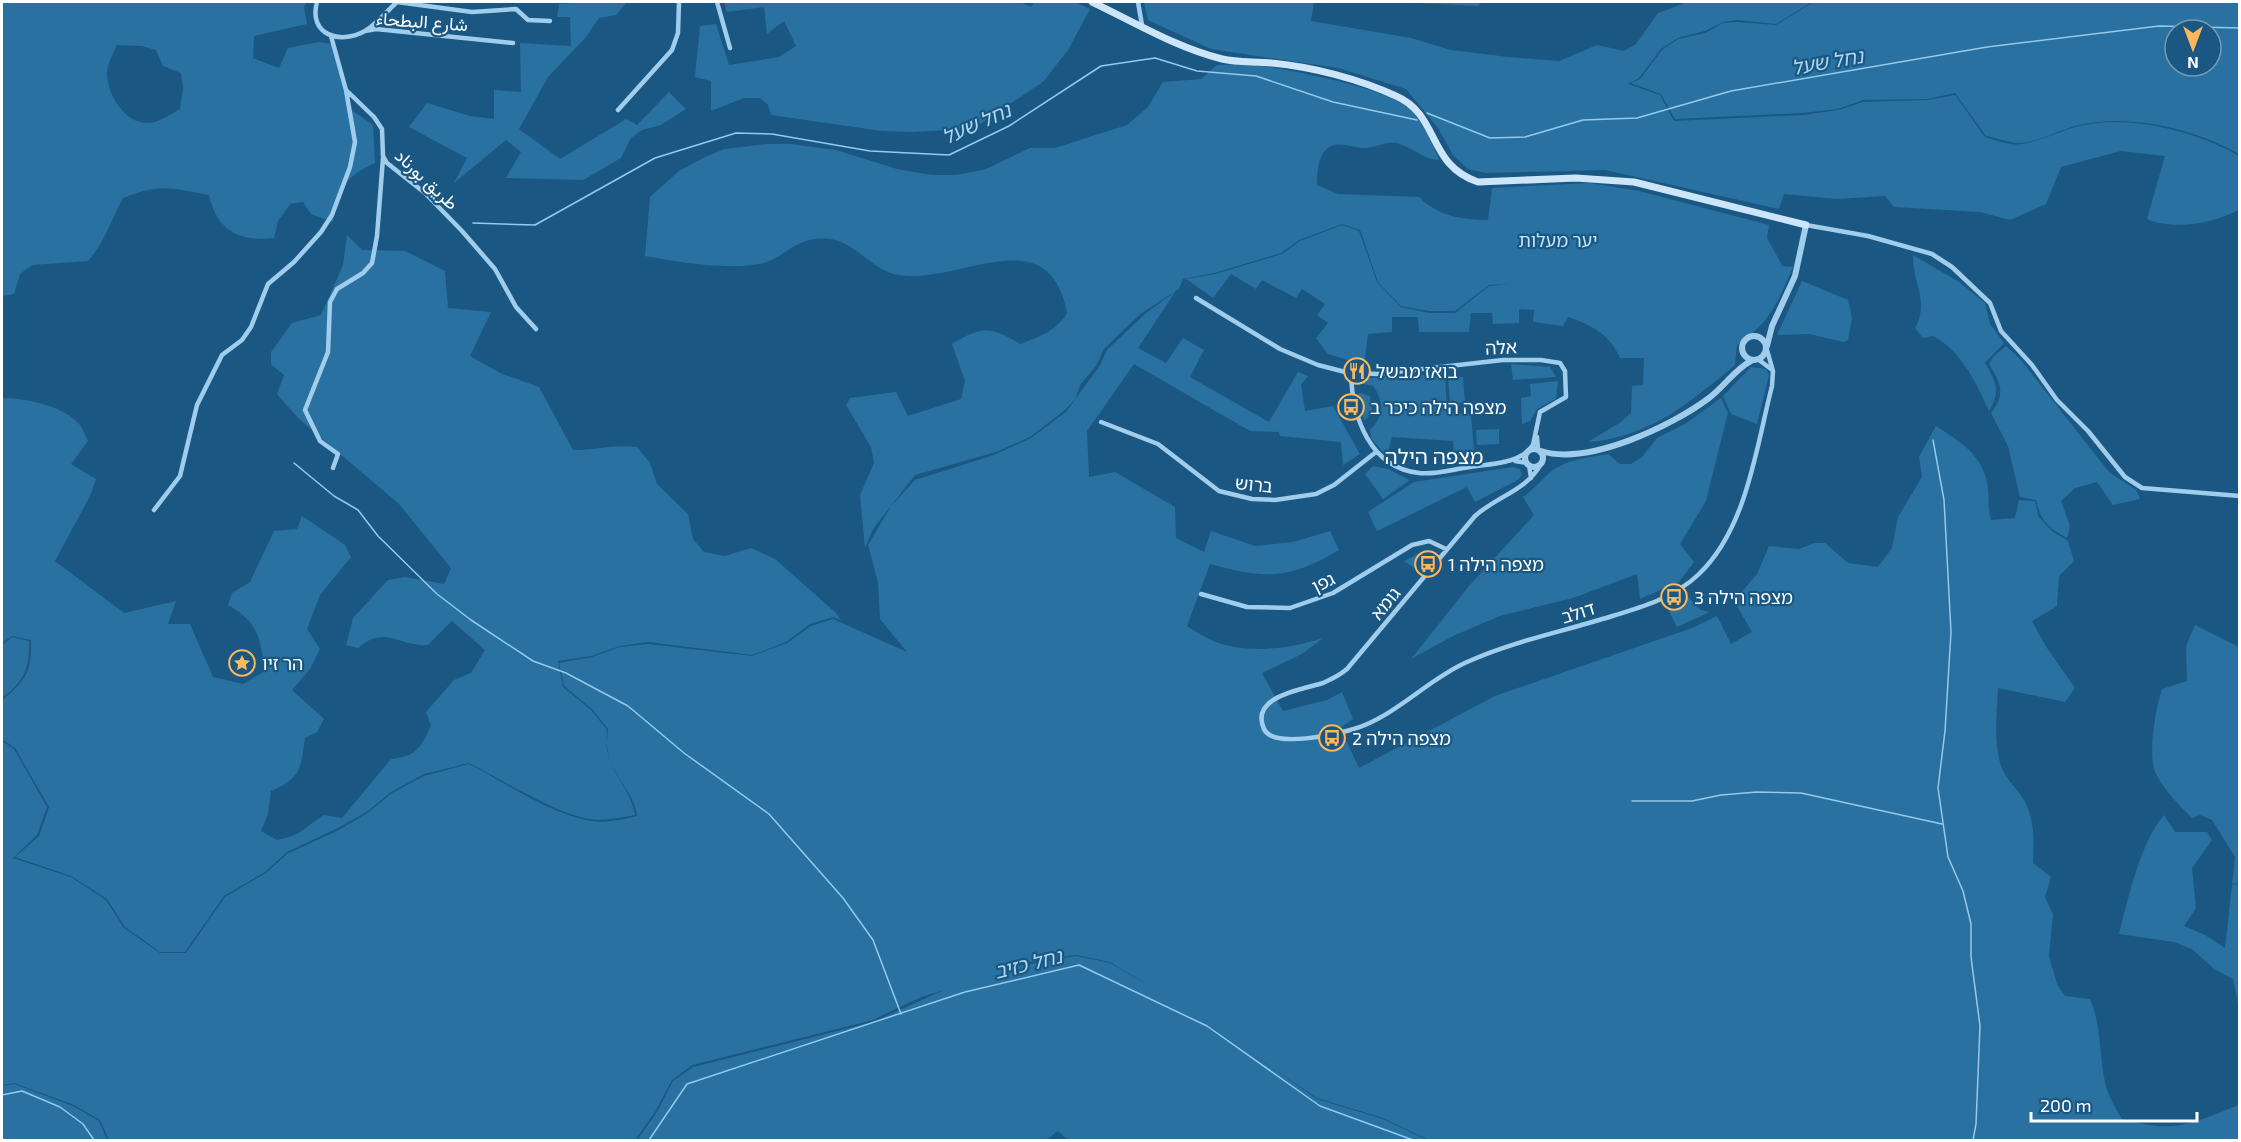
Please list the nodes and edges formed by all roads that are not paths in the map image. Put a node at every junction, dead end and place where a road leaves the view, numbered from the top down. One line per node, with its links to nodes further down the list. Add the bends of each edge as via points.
1 (317, 2): 10 (street, via 316,22)
2 (397, 2): 7 (street, via 472,12 516,9 528,20); 9 (street)
3 (679, 2): 14 (street, via 678,33 672,50)
4 (717, 2): 12 (street)
5 (1092, 2): 8 (main road)
6 (1138, 2): 8 (street)
7 (550, 21)
8 (1142, 26): 16 (main road, via 1198,53 1225,60 1304,68 1398,96 1418,111 1449,166 1478,183 1609,179)
9 (365, 31): 10 (street, شارع البطحاء); 11 (street, شارع البطحاء)
10 (331, 36): 13 (street)
11 (513, 43)
12 (730, 48)
13 (346, 90): 15 (street, طريق بورناد, via 382,129); 40 (street, via 355,142 332,214 294,262 268,284 251,327 242,340 222,355 197,405 180,476)
14 (618, 110)
15 (383, 156): 19 (street, طريق بورناد, via 425,193 495,268 516,307); 37 (street, via 372,263 337,290 330,302 328,352 305,410 320,441 338,454)
16 (1806, 225): 18 (street, via 1795,276); 39 (street, via 1868,236 1924,252 1952,267 1990,303 2001,331 2057,400 2125,477 2142,488)
17 (1196, 298): 27 (street, אלה, via 1280,349)
18 (1772, 326): 20 (street); 21 (street)
19 (536, 329)
20 (1754, 336): 21 (street, via 1763,339); 22 (street, via 1743,344)
21 (1767, 348): 23 (street); 25 (street, דולב)
22 (1742, 352): 24 (street); 26 (street)
23 (1759, 360): 24 (street); 25 (street)
24 (1751, 361): 26 (street)
25 (1773, 371): 43 (street, דולב, via 1741,503 1721,546 1689,584 1650,604 1466,662 1361,727 1290,740 1274,738)
26 (1737, 372): 33 (street, via 1708,398 1664,426 1616,445)
27 (1351, 373): 29 (street, אלה, via 1378,374 1485,361 1553,361 1563,366 1566,397 1540,412); 32 (street, via 1361,424)
28 (1101, 422): 32 (street, ברוש, via 1158,444 1219,491 1245,499 1275,500 1316,494)
29 (1536, 431): 30 (street); 31 (street, אלה)
30 (1540, 450): 31 (street); 33 (street); 35 (street)
31 (1528, 451): 34 (street); 36 (street)
32 (1376, 452): 34 (street, via 1399,468 1422,473)
33 (1564, 454): 35 (street)
34 (1509, 461): 36 (street)
35 (1542, 462): 36 (street, via 1535,467); 38 (street)
36 (1528, 464): 38 (street, via 1532,476)
37 (333, 468)
38 (1528, 483): 41 (street, גומא, via 1482,509)
39 (2240, 496)
40 (154, 510)
41 (1446, 549): 42 (street, גפן, via 1429,541 1412,544 1333,593 1290,608 1247,607); 43 (street, גומא, via 1353,663 1325,682 1275,699 1263,714)
42 (1201, 594)
43 (1264, 728)

